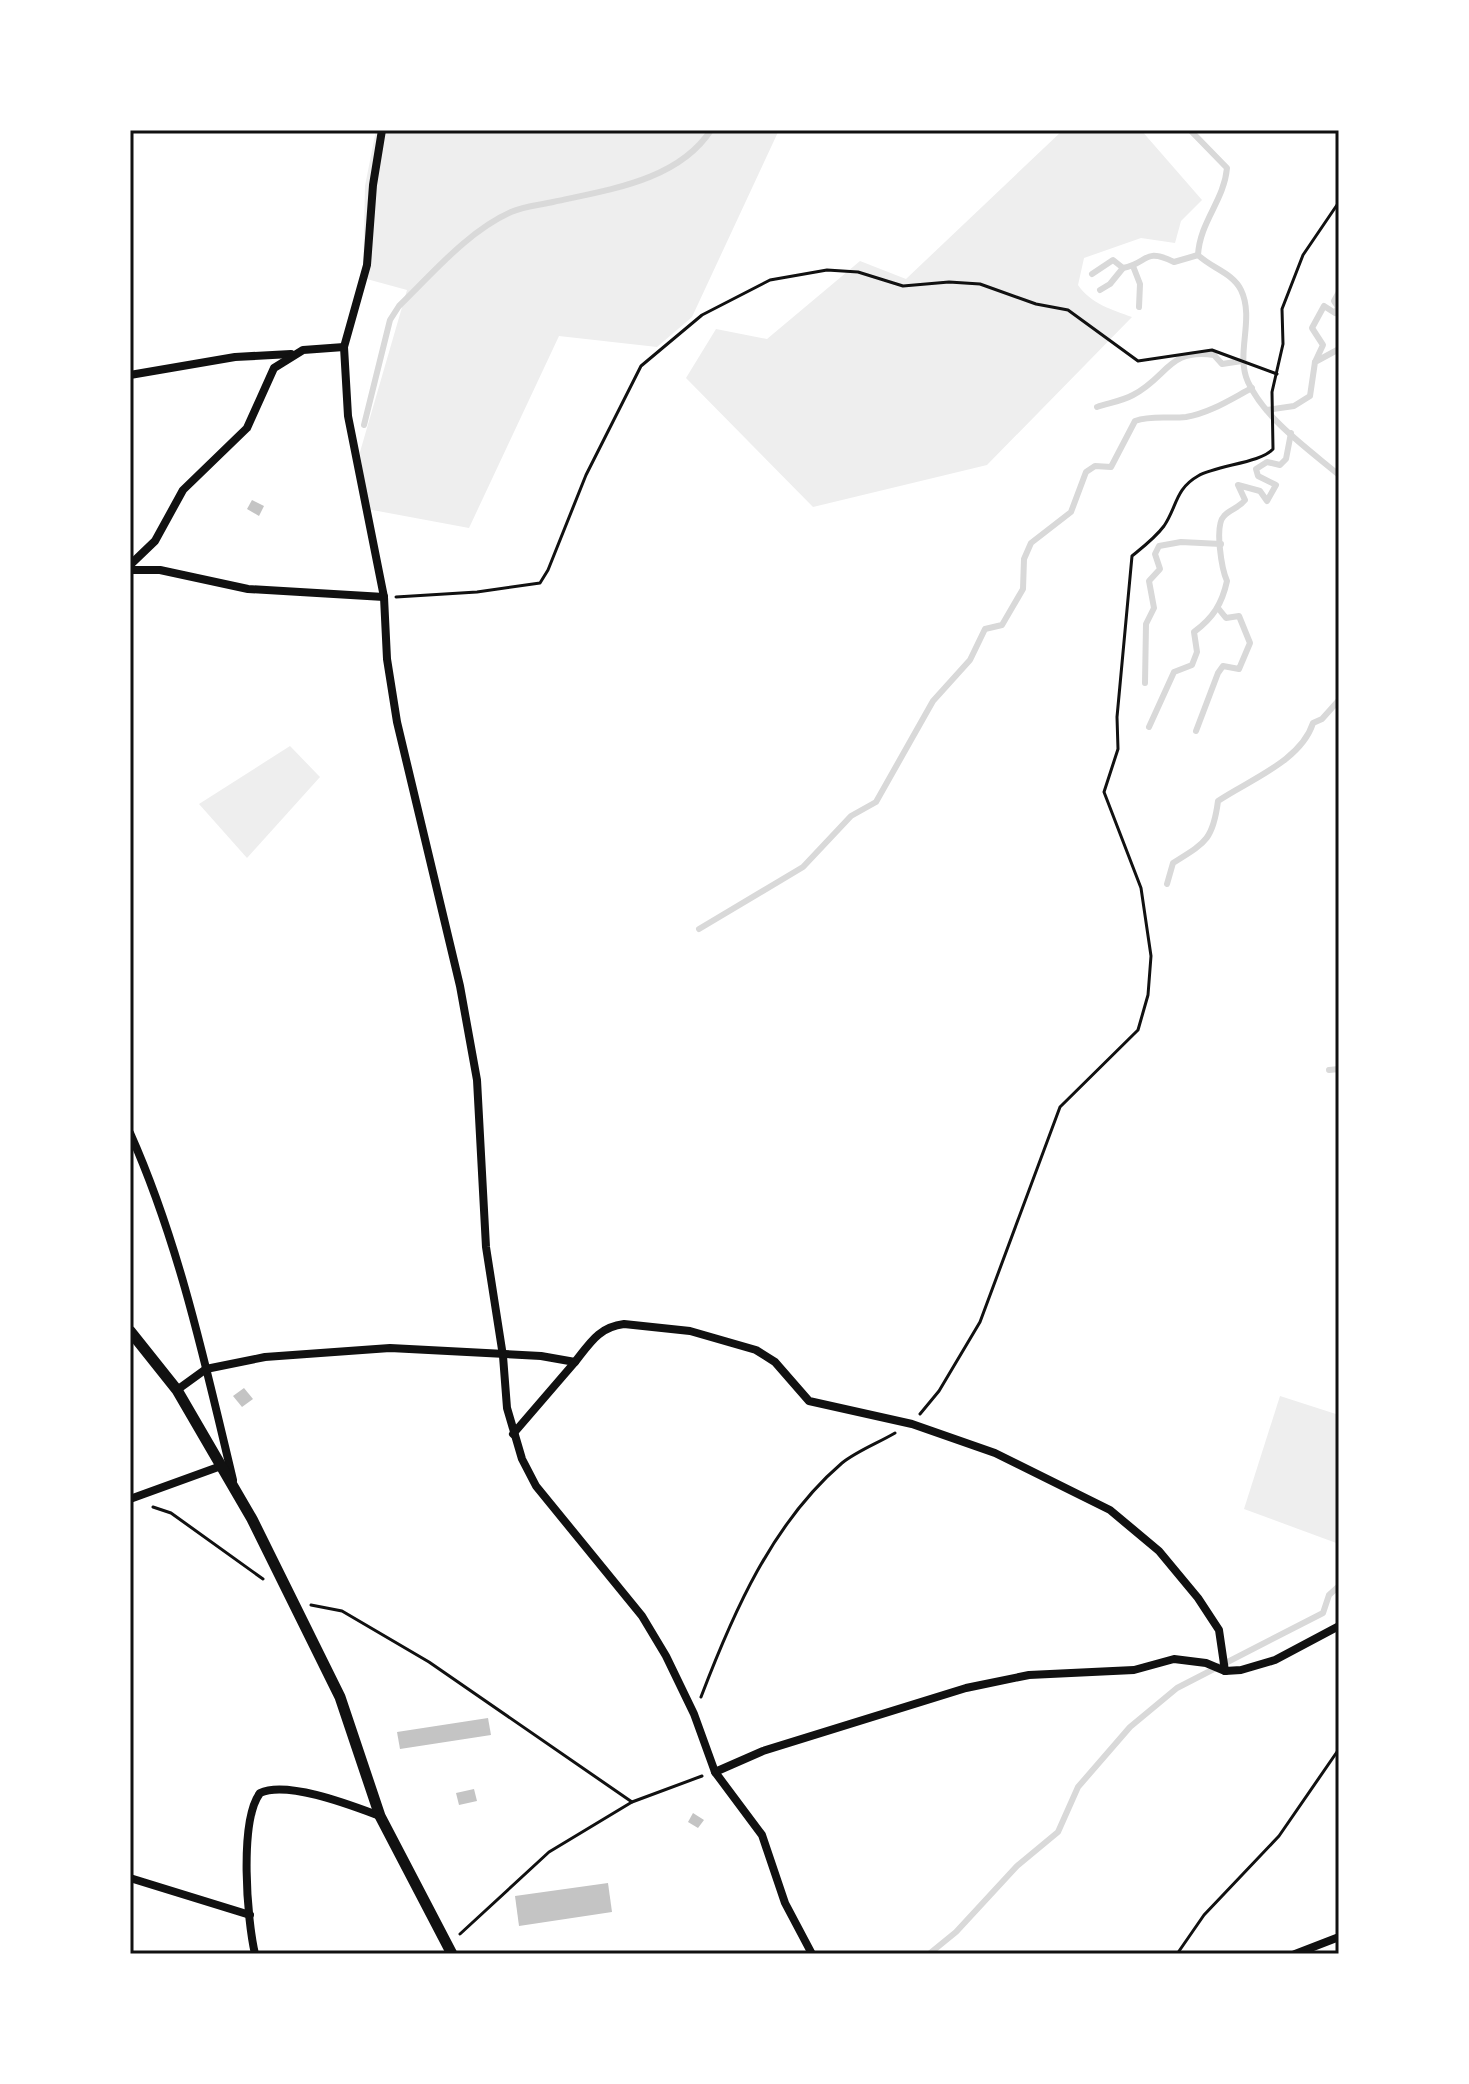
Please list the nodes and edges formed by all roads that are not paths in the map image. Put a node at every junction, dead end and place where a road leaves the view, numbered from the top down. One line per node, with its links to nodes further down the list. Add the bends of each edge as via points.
1 (382, 130): 2 (street, via 367,265)
2 (344, 347): 3 (street); 6 (street, via 348,416)
3 (292, 354): 4 (street, via 235,357); 5 (street, via 266,379 247,428 183,490 155,541)
4 (130, 375)
5 (130, 568): 6 (street, via 248,589)
6 (384, 597): 9 (street, via 397,722 477,1080 486,1247)
7 (130, 1133): 11 (street, via 159,1199)
8 (130, 1331): 12 (street)
9 (503, 1356): 10 (street); 11 (street, via 390,1348 265,1357); 13 (street)
10 (575, 1362): 13 (street); 18 (street, via 609,1326 690,1331 756,1350 775,1362 809,1401 912,1424 995,1453 1110,1510 1159,1551 1213,1619 1224,1643)
11 (206, 1369): 12 (street); 15 (street)
12 (177, 1390): 14 (street)
13 (513, 1434): 19 (street, via 552,1509 642,1616 694,1714)
14 (221, 1466): 15 (street); 16 (street)
15 (237, 1496): 20 (street, via 340,1697)
16 (130, 1499)
17 (1339, 1626): 18 (street, via 1255,1668)
18 (1225, 1671): 19 (street, via 1174,1659 1134,1670 1029,1675 874,1716)
19 (715, 1772): 26 (street, via 762,1835 789,1914)
20 (380, 1816): 22 (street, via 336,1799 278,1790 260,1793 245,1880); 24 (street)
21 (130, 1878): 22 (street)
22 (250, 1915): 25 (street)
23 (1339, 1937): 27 (street)
24 (450, 1949)
25 (255, 1954)
26 (812, 1954)
27 (1295, 1954)

